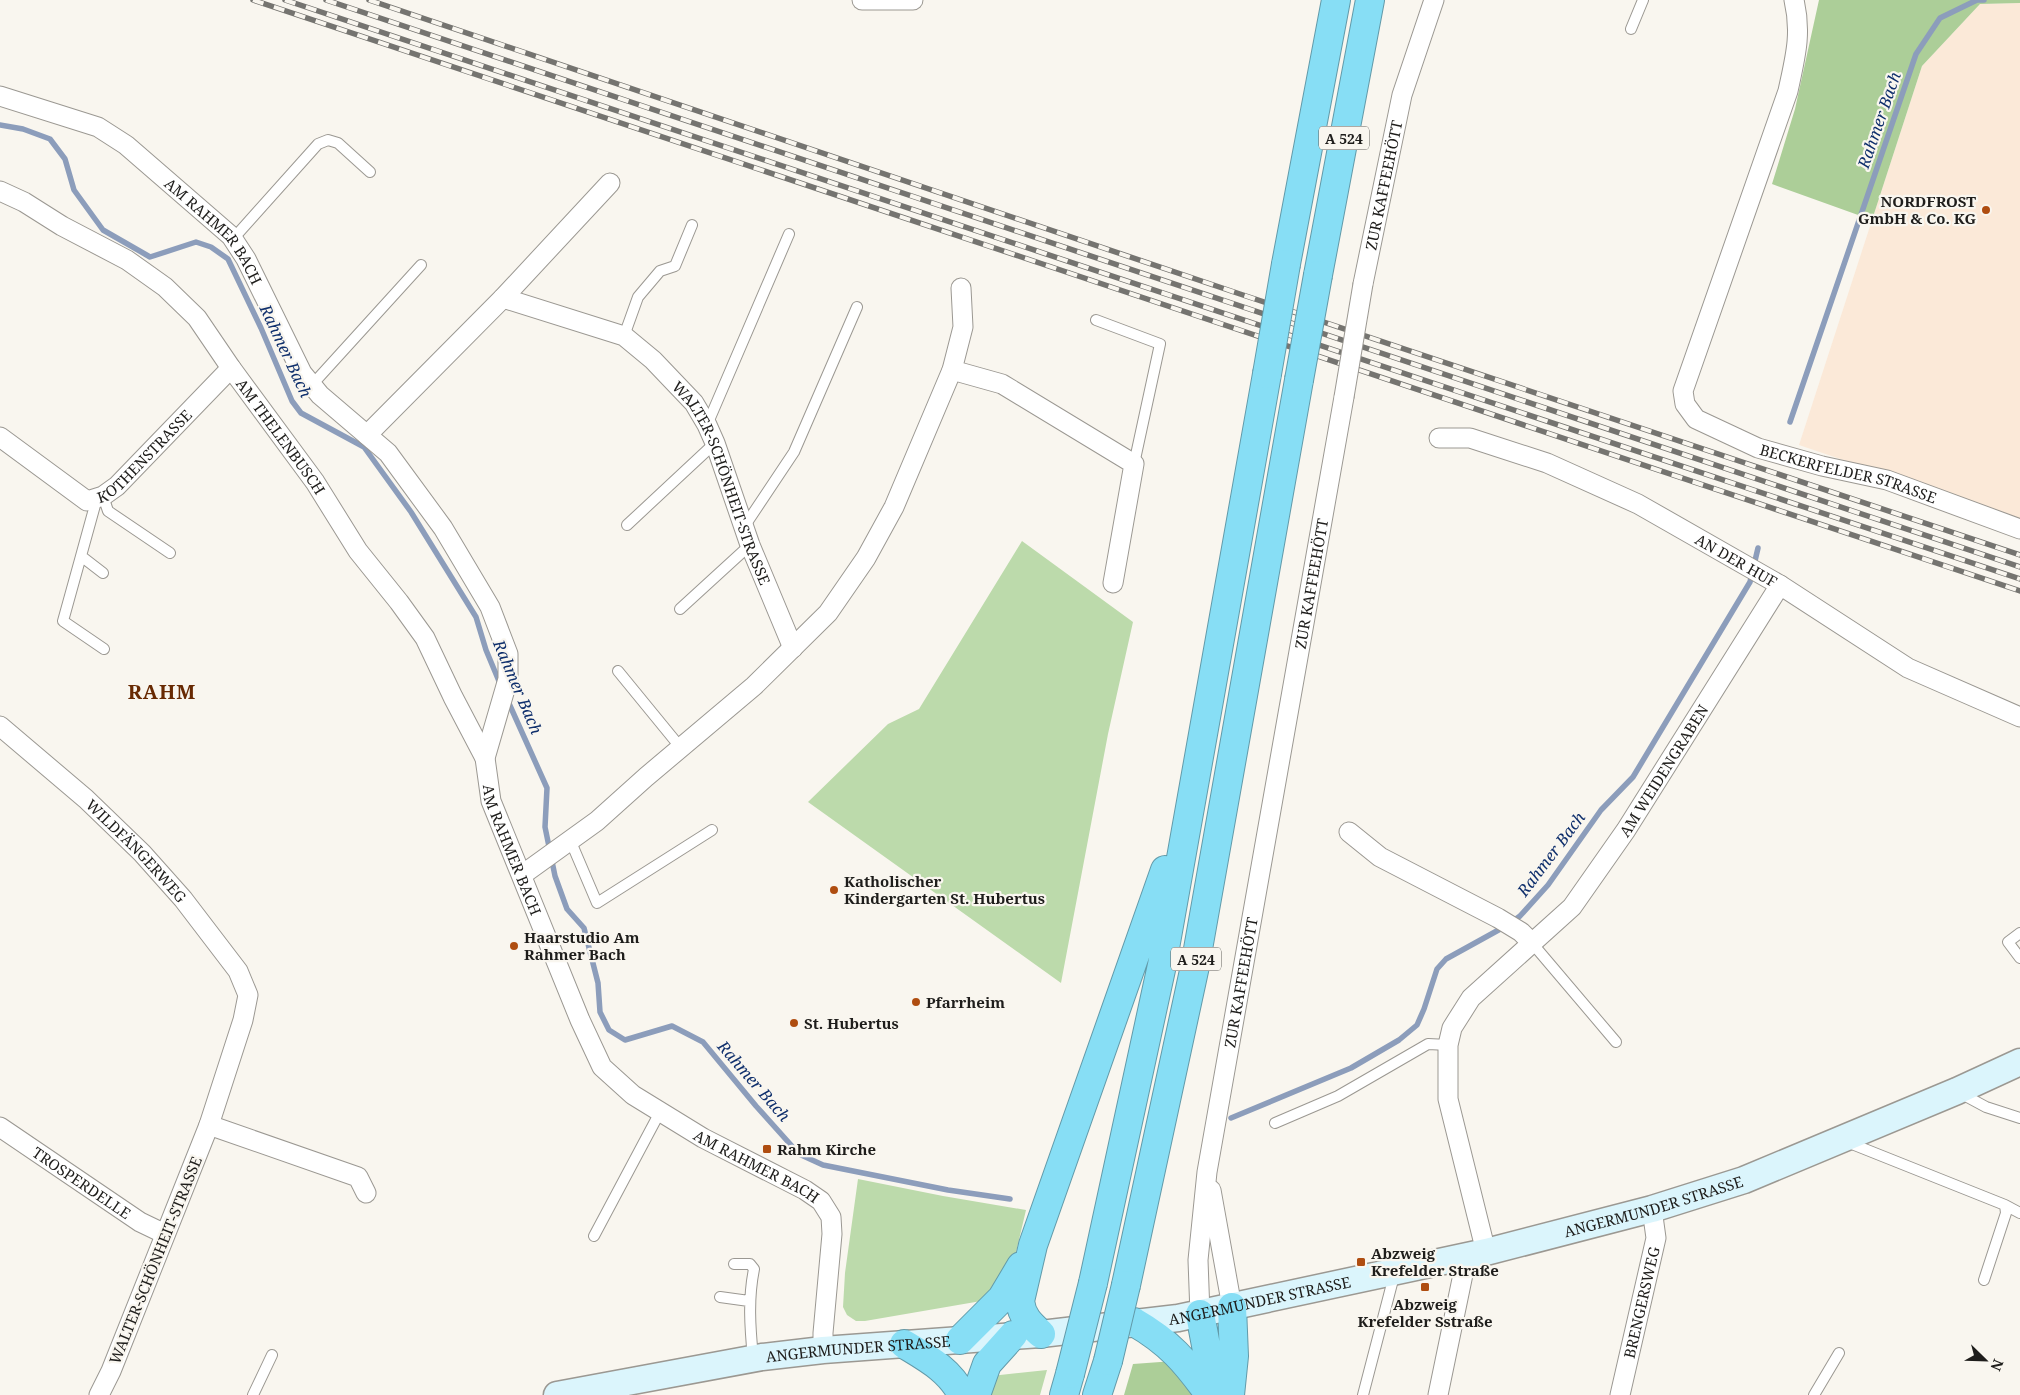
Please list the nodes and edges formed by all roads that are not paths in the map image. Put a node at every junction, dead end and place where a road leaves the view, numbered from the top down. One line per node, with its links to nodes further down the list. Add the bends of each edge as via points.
1 (862, 0): 2 (street)
2 (913, 0)
3 (1336, 0): 49 (highway, A 524, bridge)
4 (1370, 0): 99 (highway, A 524, bridge, via 1195,966 1126,1285)
5 (1434, 0): 68 (street, ZUR KAFFEEHÖTT, bridge, via 1402,95 1362,284)
6 (1644, 0): 8 (lane)
7 (1794, 0): 34 (street, BECKERFELDER STRASSE, via 1799,21 1788,91 1683,391 1685,404 1696,419 1758,448 1887,480)
8 (1632, 29)
9 (0, 96): 15 (street, AM RAHMER BACH, via 98,127 134,151 180,189)
10 (370, 172): 15 (lane, via 338,143 328,140 318,144)
11 (610, 183): 18 (street)
12 (0, 191): 22 (street, AM THELENBUSCH, via 127,260 165,287 197,318)
13 (692, 225): 21 (lane, via 675,266 660,271 638,297)
14 (789, 234): 25 (lane)
15 (233, 239): 24 (street, AM RAHMER BACH)
16 (421, 265): 24 (lane)
17 (961, 288): 23 (street, via 963,327)
18 (503, 298): 21 (street); 26 (street)
19 (857, 307): 33 (lane, via 794,452)
20 (1096, 320): 30 (lane, via 1160,344)
21 (624, 336): 25 (street, WALTER-SCHÖNHEIT-STRASSE, via 675,382 694,403)
22 (231, 368): 31 (street, KOTHENSTRASSE, via 117,486); 48 (street, AM THELENBUSCH, via 315,482 358,551 425,638)
23 (952, 370): 30 (street, via 1002,384); 42 (street, via 894,507 866,558 828,613)
24 (311, 386): 26 (street, AM RAHMER BACH)
25 (707, 425): 29 (street, WALTER-SCHÖNHEIT-STRASSE)
26 (367, 435): 48 (street, AM RAHMER BACH, via 388,453 438,520 490,606 508,654 508,679)
27 (0, 437): 31 (street, KOTHENSTRASSE, via 87,501)
28 (1439, 438): 40 (street, AN DER HUF, via 1470,438 1547,463 1638,504)
29 (715, 443): 32 (lane); 33 (street, WALTER-SCHÖNHEIT-STRASSE)
30 (1134, 464): 39 (street)
31 (100, 497): 36 (lane, via 108,511); 37 (lane)
32 (627, 525)
33 (744, 527): 35 (street, WALTER-SCHÖNHEIT-STRASSE)
34 (2020, 529)
35 (750, 545): 41 (lane); 42 (street, WALTER-SCHÖNHEIT-STRASSE)
36 (170, 553)
37 (81, 556): 38 (lane); 43 (lane, via 63,621)
38 (103, 573)
39 (1113, 583)
40 (1780, 585): 45 (street, AN DER HUF, via 1908,668); 55 (street, AM WEIDENGRABEN, via 1626,830 1572,907)
41 (680, 609)
42 (793, 648): 47 (street)
43 (104, 649)
44 (618, 671): 47 (lane)
45 (2020, 717)
46 (0, 726): 57 (street, WILDFÄNGERWEG, via 86,799 142,853 238,971)
47 (682, 748): 52 (street)
48 (486, 758): 53 (street, AM RAHMER BACH, via 491,801)
49 (1193, 791): 75 (highway); 93 (highway, A 524, bridge, via 1162,965 1093,1283)
50 (712, 830): 52 (lane, via 597,904)
51 (1350, 832): 55 (street, via 1380,857 1498,918)
52 (566, 845): 53 (street)
53 (528, 871): 62 (street, AM RAHMER BACH, via 580,1020 602,1067 633,1095)
54 (2020, 934): 56 (lane, via 2008,942)
55 (1526, 938): 58 (lane); 59 (street, AM WEIDENGRABEN, via 1471,998 1452,1028)
56 (2020, 958)
57 (248, 995): 65 (street, WALTER-SCHÖNHEIT-STRASSE)
58 (1616, 1042)
59 (1448, 1045): 64 (lane, via 1428,1044 1338,1096); 76 (street, AM WEIDENGRABEN, via 1448,1099)
60 (2020, 1062): 61 (main road, ANGERMUNDER STRASSE)
61 (1957, 1091): 63 (lane); 67 (main road, ANGERMUNDER STRASSE)
62 (660, 1112): 74 (lane); 89 (street, AM RAHMER BACH, via 821,1201 831,1217 832,1234)
63 (2020, 1118)
64 (1275, 1123)
65 (209, 1124): 69 (street, via 358,1177); 73 (street, WALTER-SCHÖNHEIT-STRASSE)
66 (0, 1127): 73 (street, TROSPERDELLE, via 140,1222)
67 (1841, 1139): 70 (lane); 71 (main road, ANGERMUNDER STRASSE, via 1744,1180)
68 (1207, 1172): 82 (street, ZUR KAFFEEHÖTT); 83 (street, ZUR KAFFEEHÖTT, via 1198,1260)
69 (366, 1192)
70 (2005, 1204): 72 (lane); 79 (lane, via 2006,1213)
71 (1652, 1209): 76 (main road, ANGERMUNDER STRASSE); 103 (street, BRENGERSWEG, via 1656,1238)
72 (2020, 1212)
73 (165, 1234): 94 (street, WALTER-SCHÖNHEIT-STRASSE)
74 (594, 1236)
75 (1033, 1245): 85 (highway, via 1020,1301 1026,1320); 87 (highway, via 1002,1298)
76 (1476, 1254): 78 (main road, ANGERMUNDER STRASSE); 102 (street)
77 (734, 1264): 81 (lane, via 752,1265)
78 (1396, 1272): 82 (main road, ANGERMUNDER STRASSE); 101 (lane)
79 (1984, 1280)
80 (720, 1297): 81 (lane)
81 (750, 1301): 92 (lane)
82 (1232, 1308): 83 (main road, ANGERMUNDER STRASSE); 100 (highway, via 1234,1356)
83 (1200, 1314): 84 (main road, ANGERMUNDER STRASSE); 100 (highway)
84 (1134, 1322): 85 (main road, ANGERMUNDER STRASSE); 100 (highway, via 1158,1336 1176,1352)
85 (1041, 1334): 86 (main road, ANGERMUNDER STRASSE)
86 (1013, 1335): 87 (main road, ANGERMUNDER STRASSE); 98 (highway, via 987,1364)
87 (960, 1340): 88 (main road, ANGERMUNDER STRASSE)
88 (904, 1344): 89 (main road, ANGERMUNDER STRASSE); 97 (highway, via 940,1366 956,1382)
89 (823, 1350): 92 (main road, ANGERMUNDER STRASSE)
90 (1838, 1353): 104 (lane)
91 (272, 1355): 95 (lane)
92 (753, 1359): 96 (main road, ANGERMUNDER STRASSE)
93 (1067, 1384)
94 (99, 1395)
95 (253, 1395)
96 (557, 1395)
97 (962, 1395)
98 (976, 1395)
99 (1097, 1395)
100 (1216, 1395)
101 (1363, 1395)
102 (1438, 1395)
103 (1620, 1395)
104 (1814, 1395)

